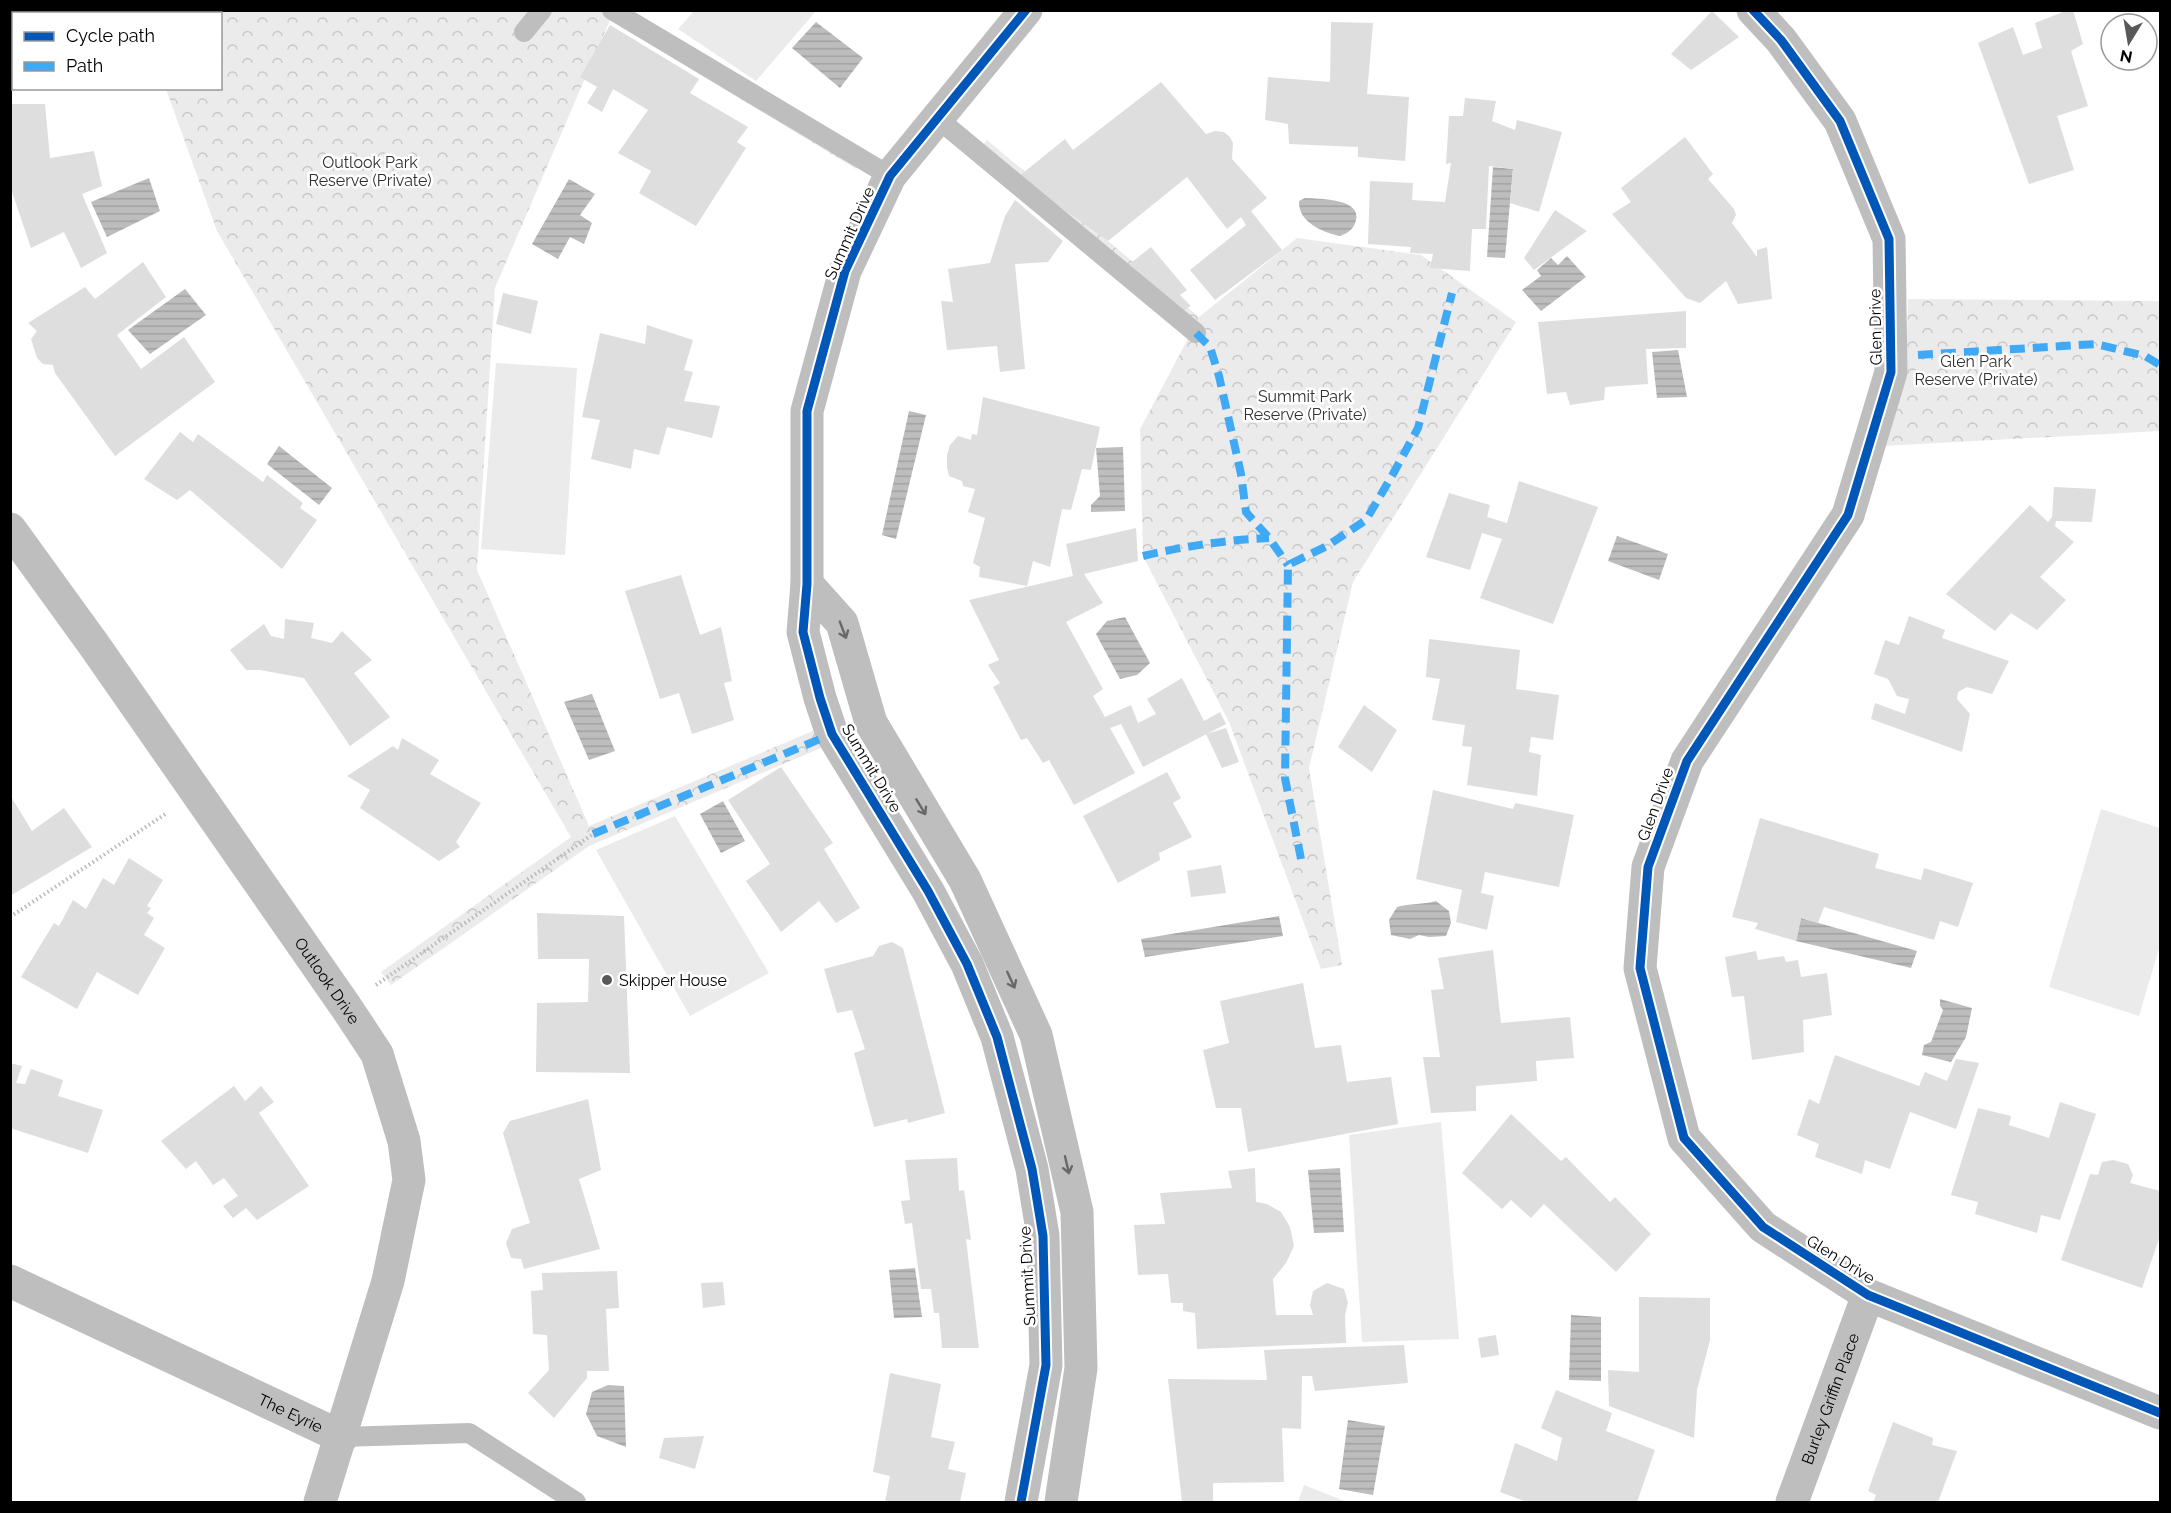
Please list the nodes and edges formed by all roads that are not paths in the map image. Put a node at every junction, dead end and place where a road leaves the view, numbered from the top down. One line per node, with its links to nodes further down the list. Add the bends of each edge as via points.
1 (542, 10): 6 (lane)
2 (612, 10): 8 (lane)
3 (1026, 10): 7 (street, Summit Drive)
4 (1753, 10): 5 (street, Glen Drive)
5 (1784, 25): 13 (street, Glen Drive, via 1840,121 1889,239 1891,372 1848,515 1687,761 1648,867 1640,968 1684,1138 1763,1227)
6 (524, 32)
7 (937, 118): 8 (street, Summit Drive); 9 (lane)
8 (890, 176): 11 (street, Summit Drive, via 845,271 807,411)
9 (1196, 333)
10 (10, 529): 15 (street, Outlook Drive, via 376,1054 404,1141 409,1180 388,1281)
11 (807, 584): 18 (street, Summit Drive, via 803,632 832,734 967,963 997,1037 1032,1169 1043,1236 1046,1365); 19 (street, Summit Drive, one-way to 19, via 842,623 871,723 965,880 1036,1035 1077,1212 1081,1368)
12 (10, 1281): 15 (street, The Eyrie)
13 (1868, 1295): 14 (street, Glen Drive); 20 (street, Burley Griffin Place)
14 (2160, 1413)
15 (342, 1437): 16 (street, Outlook Drive); 17 (lane, The Eyrie, via 469,1433)
16 (321, 1503)
17 (576, 1503)
18 (1021, 1503)
19 (1061, 1503)
20 (1792, 1503)

